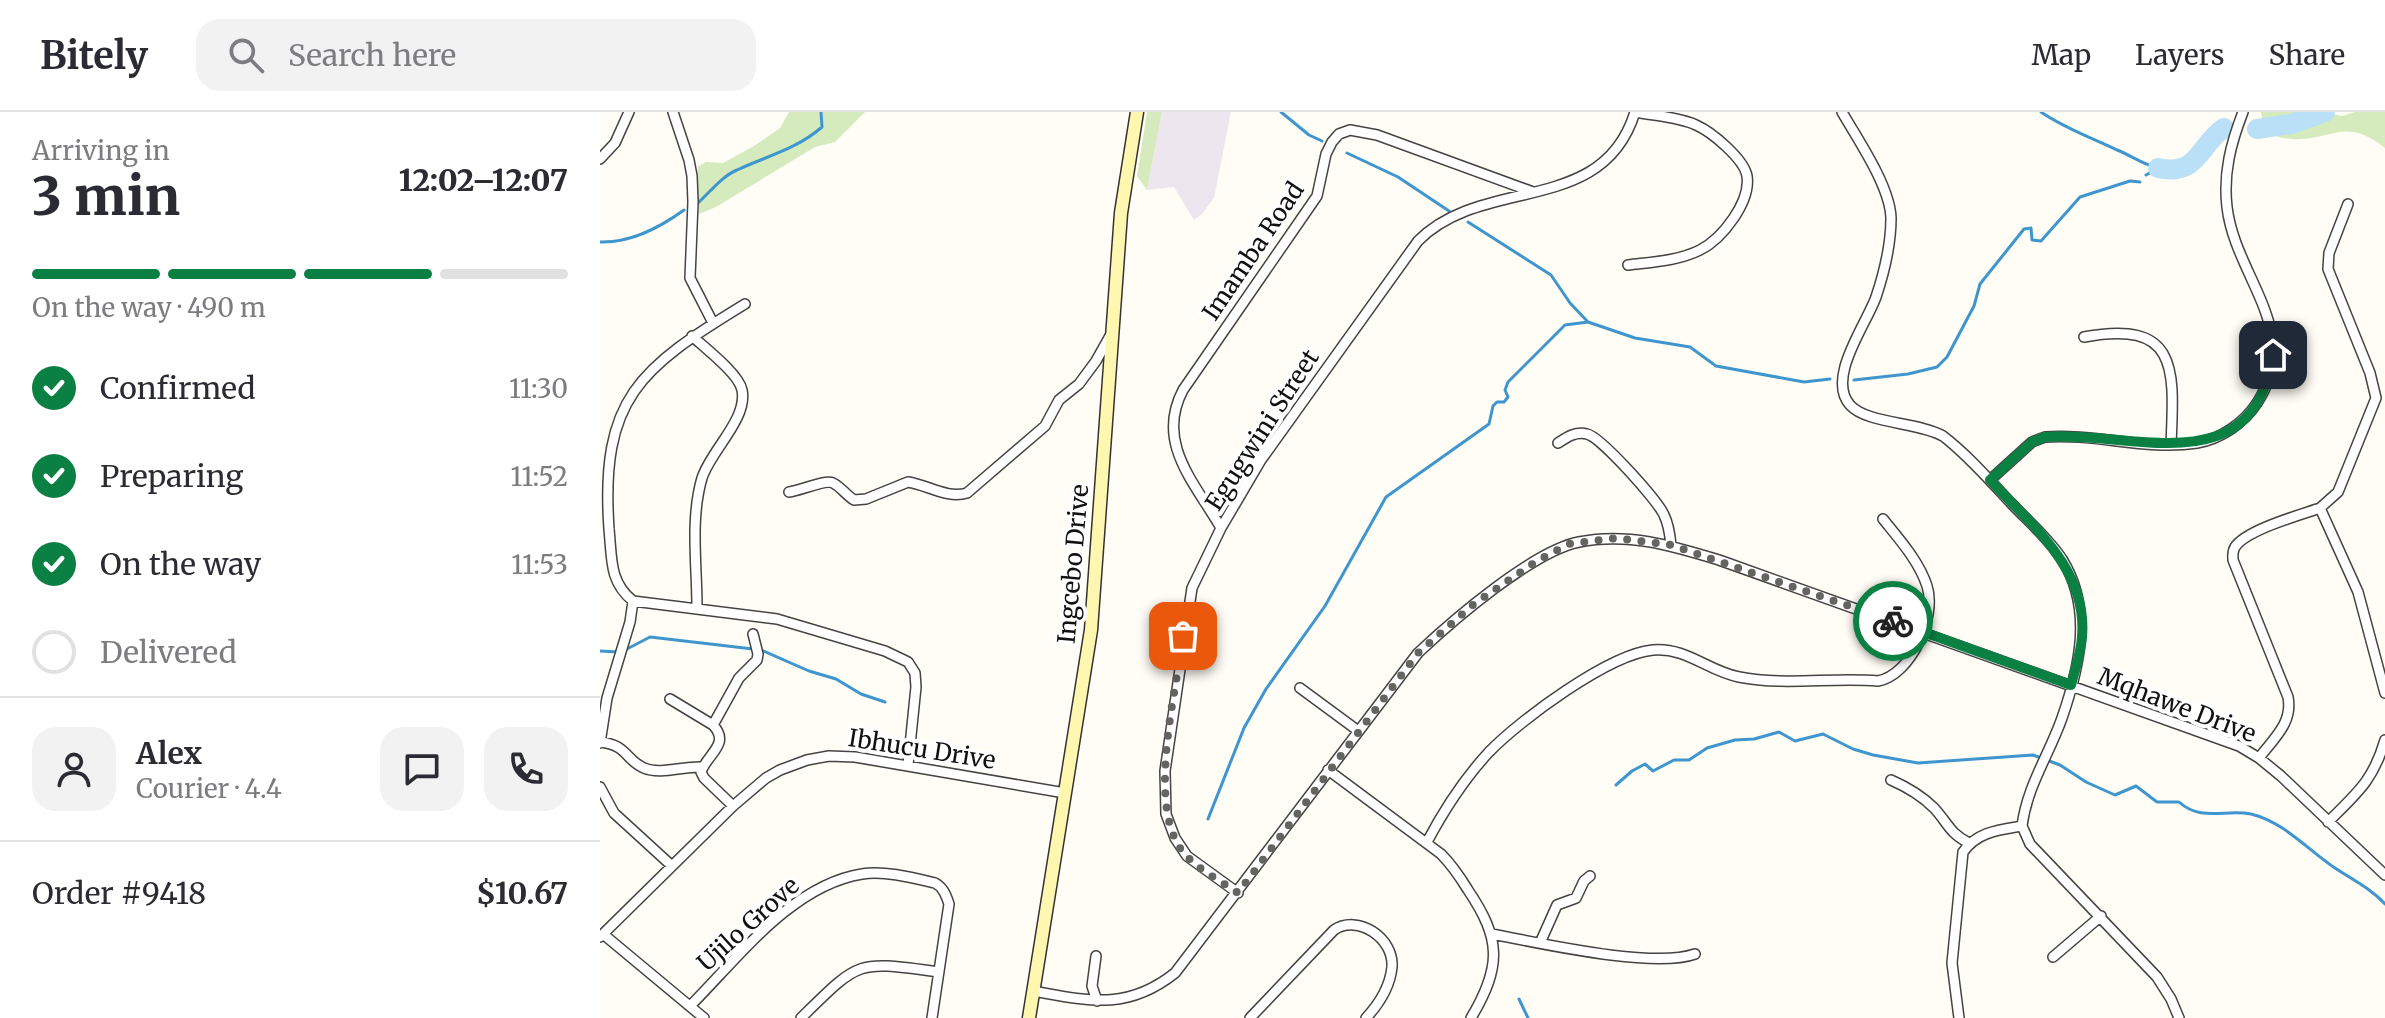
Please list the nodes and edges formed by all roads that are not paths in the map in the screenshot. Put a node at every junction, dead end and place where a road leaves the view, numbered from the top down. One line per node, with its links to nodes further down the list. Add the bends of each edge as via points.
1 (629, 112): 7 (street, via 615,143)
2 (673, 112): 12 (street, via 692,176 690,278)
3 (1135, 112): 13 (main road, Ingcebo Drive)
4 (1636, 112): 8 (street, Egugwini Street, via 1620,147 1597,169); 10 (street, via 1700,127 1735,154 1747,183 1728,226 1713,242 1680,257)
5 (1842, 112): 18 (street, via 1885,192 1891,217 1877,293 1844,371 1845,397 1862,413 1934,430)
6 (2243, 112): 17 (street, via 2230,148 2227,208 2270,322 2270,374 2252,411 2225,433)
7 (600, 159)
8 (1534, 192): 22 (street, Egugwini Street, via 1465,211 1418,241 1269,448); 22 (street, Imamba Road, via 1377,135 1350,130 1336,137 1326,154 1317,196 1173,412 1177,452)
9 (2348, 204): 20 (street, via 2328,269 2376,398 2338,492)
10 (1628, 265)
11 (745, 304): 12 (street)
12 (713, 323): 14 (street)
13 (1113, 330): 19 (street, via 1096,361 1059,400 1042,429 967,493 942,493 911,482 854,500 828,481); 42 (main road, Ingcebo Drive, via 1091,630)
14 (692, 336): 24 (street, via 629,395 611,443 607,471 613,573); 25 (street, via 739,382 743,394 742,410 708,464 698,498)
15 (2084, 337): 17 (street, via 2128,332 2141,335 2161,352 2174,387)
16 (1558, 443): 23 (street, via 1571,435 1591,434 1660,507)
17 (2171, 445): 18 (street, via 2045,437 2032,442)
18 (1990, 480): 28 (street, via 2052,545 2070,575 2082,627)
19 (789, 492)
20 (2320, 508): 30 (street, via 2358,592); 36 (street, via 2249,535 2232,552 2290,707 2283,727)
21 (1883, 519): 26 (street, via 1927,585 1930,603)
22 (1221, 528): 51 (street, Egugwini Street, via 1189,598 1165,771 1166,814 1187,856)
23 (1671, 545): 26 (street, Mqhawe Drive); 33 (street, Mqhawe Drive, via 1593,539 1554,551 1474,604 1434,638)
24 (633, 601): 25 (street); 35 (street)
25 (697, 607): 37 (street, via 816,628 911,664 916,687)
26 (1922, 632): 28 (street, Mqhawe Drive); 46 (street, via 1904,668 1878,681 1740,678 1664,650 1623,660 1550,703 1489,753)
27 (753, 634): 32 (street, via 757,660 739,678)
28 (2071, 685): 36 (street, Mqhawe Drive); 45 (street)
29 (1300, 688): 33 (street)
30 (2385, 693)
31 (670, 699): 32 (street)
32 (713, 725): 38 (street, via 720,744)
33 (1357, 730): 39 (street, Mqhawe Drive)
34 (2385, 740): 44 (street, via 2368,782)
35 (600, 742): 38 (street, via 613,743 640,767 653,771)
36 (2259, 758): 44 (street, Mqhawe Drive)
37 (908, 765): 42 (street, Ibhucu Drive); 43 (street, Ibhucu Drive, via 855,757 807,760 766,778)
38 (702, 767): 43 (street, via 704,778)
39 (1328, 770): 46 (street); 51 (street, Mqhawe Drive)
40 (1891, 780): 47 (street, via 1924,799 1952,833)
41 (600, 787): 48 (street, via 614,813)
42 (1065, 793): 60 (main road, Ingcebo Drive)
43 (733, 806): 48 (street, Ibhucu Drive)
44 (2328, 822): 49 (street, Mqhawe Drive)
45 (2022, 826): 47 (street, via 1980,835); 52 (street, via 2030,844)
46 (1427, 842): 53 (street, via 1450,863)
47 (1969, 843): 70 (street, via 1960,863 1953,939)
48 (672, 866): 54 (street, Ibhucu Drive)
49 (2385, 875)
50 (1590, 876): 55 (street, via 1576,898 1557,905)
51 (1238, 893): 61 (street, Mqhawe Drive, via 1163,982 1126,999)
52 (2101, 916): 58 (street); 71 (street, via 2157,977)
53 (1492, 934): 55 (street); 69 (street, via 1490,978)
54 (601, 936): 62 (street)
55 (1540, 943): 56 (street, via 1673,959)
56 (1695, 954)
57 (1096, 956): 61 (street, via 1092,986)
58 (2053, 957)
59 (939, 972): 62 (street, Ujilo Grove, via 949,904 942,889 930,882 863,873 795,901); 64 (street, via 879,964 859,968); 65 (street, Ujilo Grove)
60 (1033, 991): 61 (street, Mqhawe Drive); 66 (main road, Ingcebo Drive)
61 (1097, 1001)
62 (690, 1006): 63 (street)
63 (704, 1018)
64 (801, 1018)
65 (932, 1018)
66 (1029, 1018)
67 (1250, 1018): 68 (street, via 1334,930 1348,924 1377,935 1392,959 1384,995)
68 (1366, 1018)
69 (1471, 1018)
70 (1959, 1018)
71 (2179, 1018)

